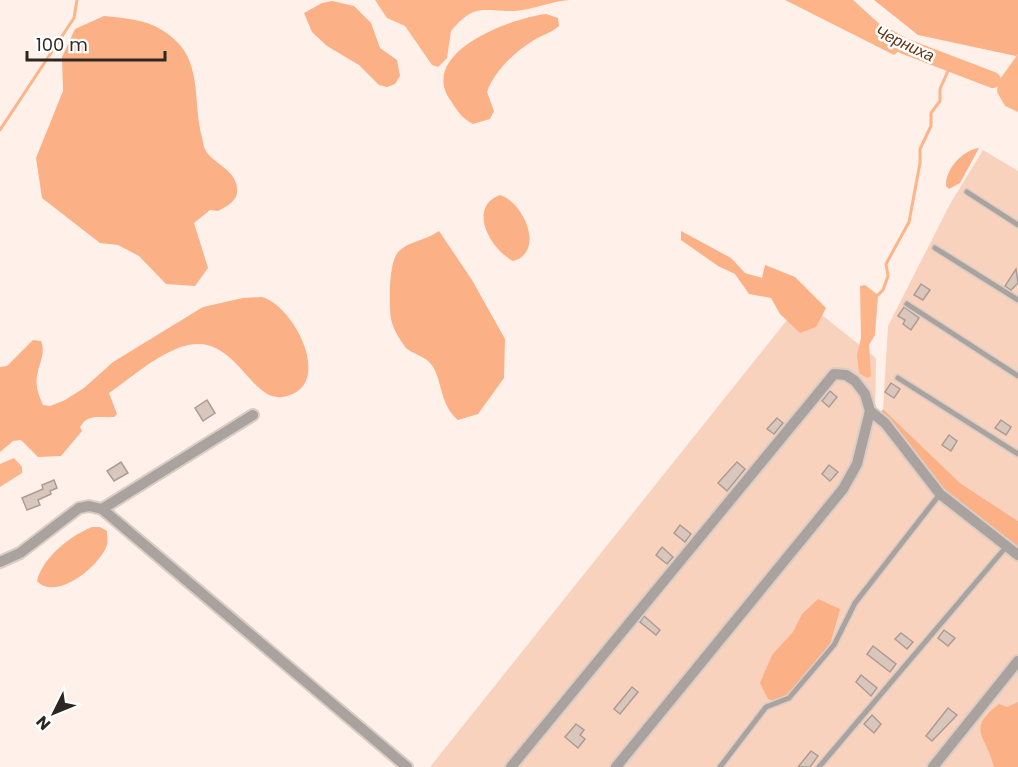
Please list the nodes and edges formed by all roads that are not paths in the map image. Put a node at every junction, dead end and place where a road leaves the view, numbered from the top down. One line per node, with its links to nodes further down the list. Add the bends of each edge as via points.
1 (967, 192): 2 (lane)
2 (1018, 225)
3 (935, 248): 4 (lane)
4 (1018, 300)
5 (907, 304): 6 (lane)
6 (1018, 376)
7 (898, 378): 10 (lane)
8 (870, 411): 11 (street, via 885,423); 18 (street, via 865,394 855,381 839,373 830,376); 19 (street, via 857,464 843,489)
9 (253, 415): 12 (street)
10 (1018, 454)
11 (940, 494): 13 (street); 20 (lane, via 855,603 834,645 789,698 766,707)
12 (102, 509): 15 (street, via 79,508 20,553); 17 (street)
13 (1006, 547): 14 (street); 21 (lane)
14 (1018, 555)
15 (0, 562)
16 (1018, 661): 22 (street)
17 (407, 767)
18 (511, 767)
19 (616, 767)
20 (720, 767)
21 (819, 767)
22 (933, 767)

